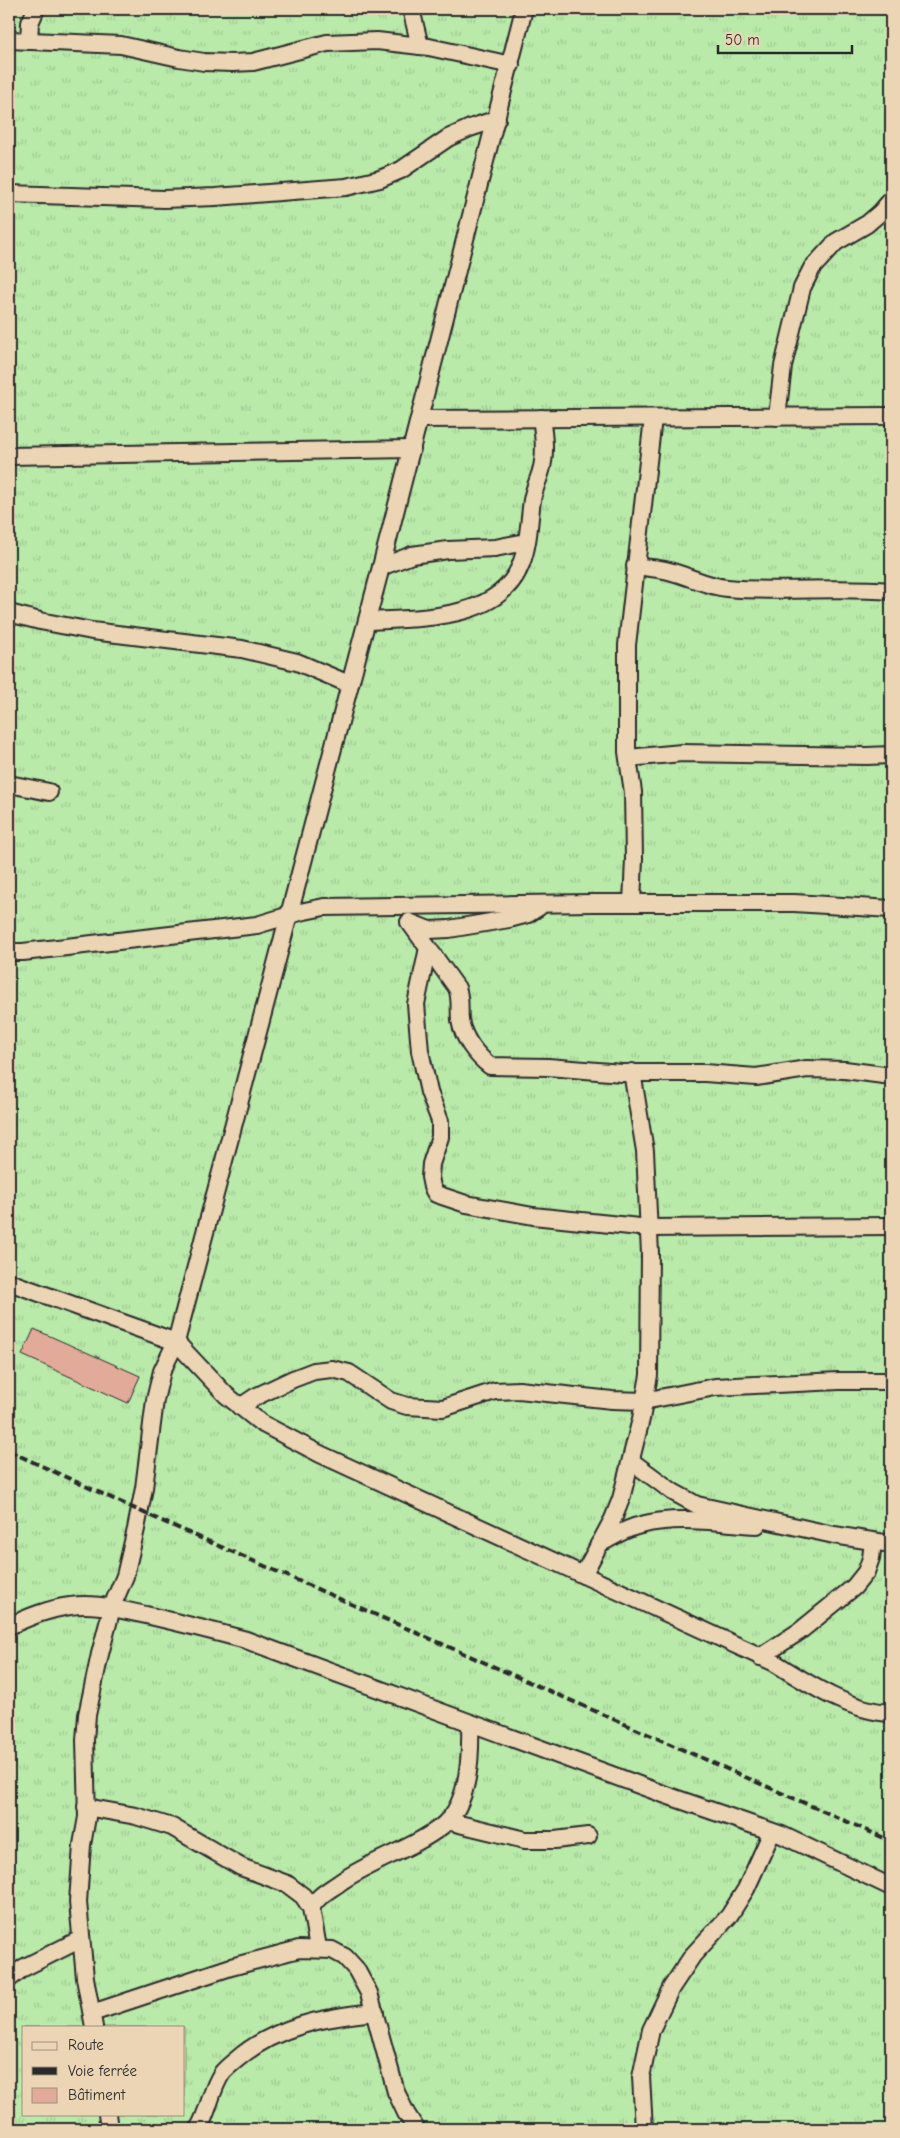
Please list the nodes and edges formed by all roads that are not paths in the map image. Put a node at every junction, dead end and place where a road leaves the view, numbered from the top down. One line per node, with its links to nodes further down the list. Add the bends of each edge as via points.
1 (36, 9): 5 (street, via 30,23)
2 (411, 9): 6 (street)
3 (524, 9): 7 (street)
4 (9, 40): 5 (street)
5 (29, 41): 6 (street, via 121,45 187,59 232,63 253,62 337,42 377,41)
6 (420, 46): 7 (street)
7 (511, 65): 8 (street)
8 (497, 120): 9 (street, via 448,138 387,176 346,187 215,198); 15 (street)
9 (9, 194)
10 (891, 200): 12 (street, via 867,224 836,242 812,268 802,288 783,366)
11 (891, 416): 12 (street)
12 (777, 417): 14 (street)
13 (541, 418): 14 (street); 15 (street); 18 (street, via 544,454 534,489)
14 (653, 418): 19 (street)
15 (419, 419): 16 (street)
16 (412, 449): 17 (street); 20 (street)
17 (9, 456)
18 (526, 542): 20 (street, via 412,555); 23 (street, via 513,581 488,602 439,615)
19 (635, 566): 21 (street, via 670,571 725,588); 26 (street, via 627,645)
20 (381, 567): 23 (street)
21 (891, 591)
22 (9, 612): 24 (street, via 40,622 92,631 242,650 297,662)
23 (367, 621): 24 (street)
24 (349, 684): 33 (street)
25 (891, 755): 26 (street, via 682,753)
26 (628, 758): 29 (street, via 633,792)
27 (9, 784): 28 (street)
28 (49, 792)
29 (632, 903): 30 (street); 32 (street, via 794,903)
30 (545, 904): 31 (street); 34 (street, via 528,914 489,923 429,930)
31 (390, 907): 33 (street, via 324,907); 34 (street)
32 (891, 909)
33 (290, 916): 36 (street, via 257,925); 42 (street)
34 (410, 924): 35 (street)
35 (428, 948): 37 (street, via 457,988 460,1021 471,1046 490,1066); 40 (street, via 416,1004 420,1052 440,1121 440,1137 430,1177 436,1194 466,1204 525,1214)
36 (9, 952)
37 (632, 1072): 38 (street, via 756,1077 807,1069); 40 (street, via 645,1151)
38 (891, 1076)
39 (891, 1226): 40 (street)
40 (649, 1228): 44 (street, via 650,1346)
41 (9, 1282): 42 (street)
42 (176, 1342): 45 (street); 52 (street, via 162,1371 155,1400 136,1529 125,1576)
43 (891, 1381): 44 (street, via 715,1387)
44 (644, 1401): 45 (street, via 519,1390 495,1391 444,1408 407,1406 391,1401 349,1373 332,1369 314,1371 293,1379); 46 (street)
45 (240, 1406): 51 (street, via 261,1423 320,1454)
46 (631, 1461): 47 (street, via 697,1505); 49 (street, via 621,1499)
47 (782, 1523): 48 (street); 49 (street, via 762,1525 666,1520 640,1525)
48 (873, 1542): 50 (street); 54 (street, via 866,1572 854,1587 800,1632)
49 (600, 1544): 51 (street)
50 (891, 1544)
51 (582, 1575): 54 (street)
52 (112, 1608): 53 (street, via 72,1605 47,1610); 56 (street, via 246,1640); 57 (street, via 87,1715)
53 (9, 1626)
54 (760, 1656): 55 (street, via 834,1697)
55 (891, 1713)
56 (470, 1723): 58 (street, via 470,1765 460,1801); 59 (street)
57 (86, 1807): 62 (street, via 136,1816 172,1827 241,1867 287,1884 303,1896); 63 (street, via 78,1902)
58 (447, 1821): 60 (street, via 525,1840); 62 (street, via 420,1839 359,1869 316,1898)
59 (772, 1832): 61 (street); 72 (street, via 742,1895 729,1916 692,1955 671,1988 651,2030 641,2077)
60 (588, 1836)
61 (891, 1886)
62 (311, 1908): 64 (street)
63 (81, 1939): 65 (street, via 23,1968); 67 (street)
64 (318, 1948): 66 (street, via 332,1950 356,1969); 67 (street, via 299,1949 231,1967)
65 (9, 1979)
66 (375, 2012): 70 (street, via 312,2021 286,2030 245,2052 223,2071 212,2090); 71 (street, via 396,2092)
67 (93, 2020)
68 (107, 2116): 69 (street)
69 (109, 2129)
70 (198, 2129)
71 (416, 2129)
72 (644, 2129)

